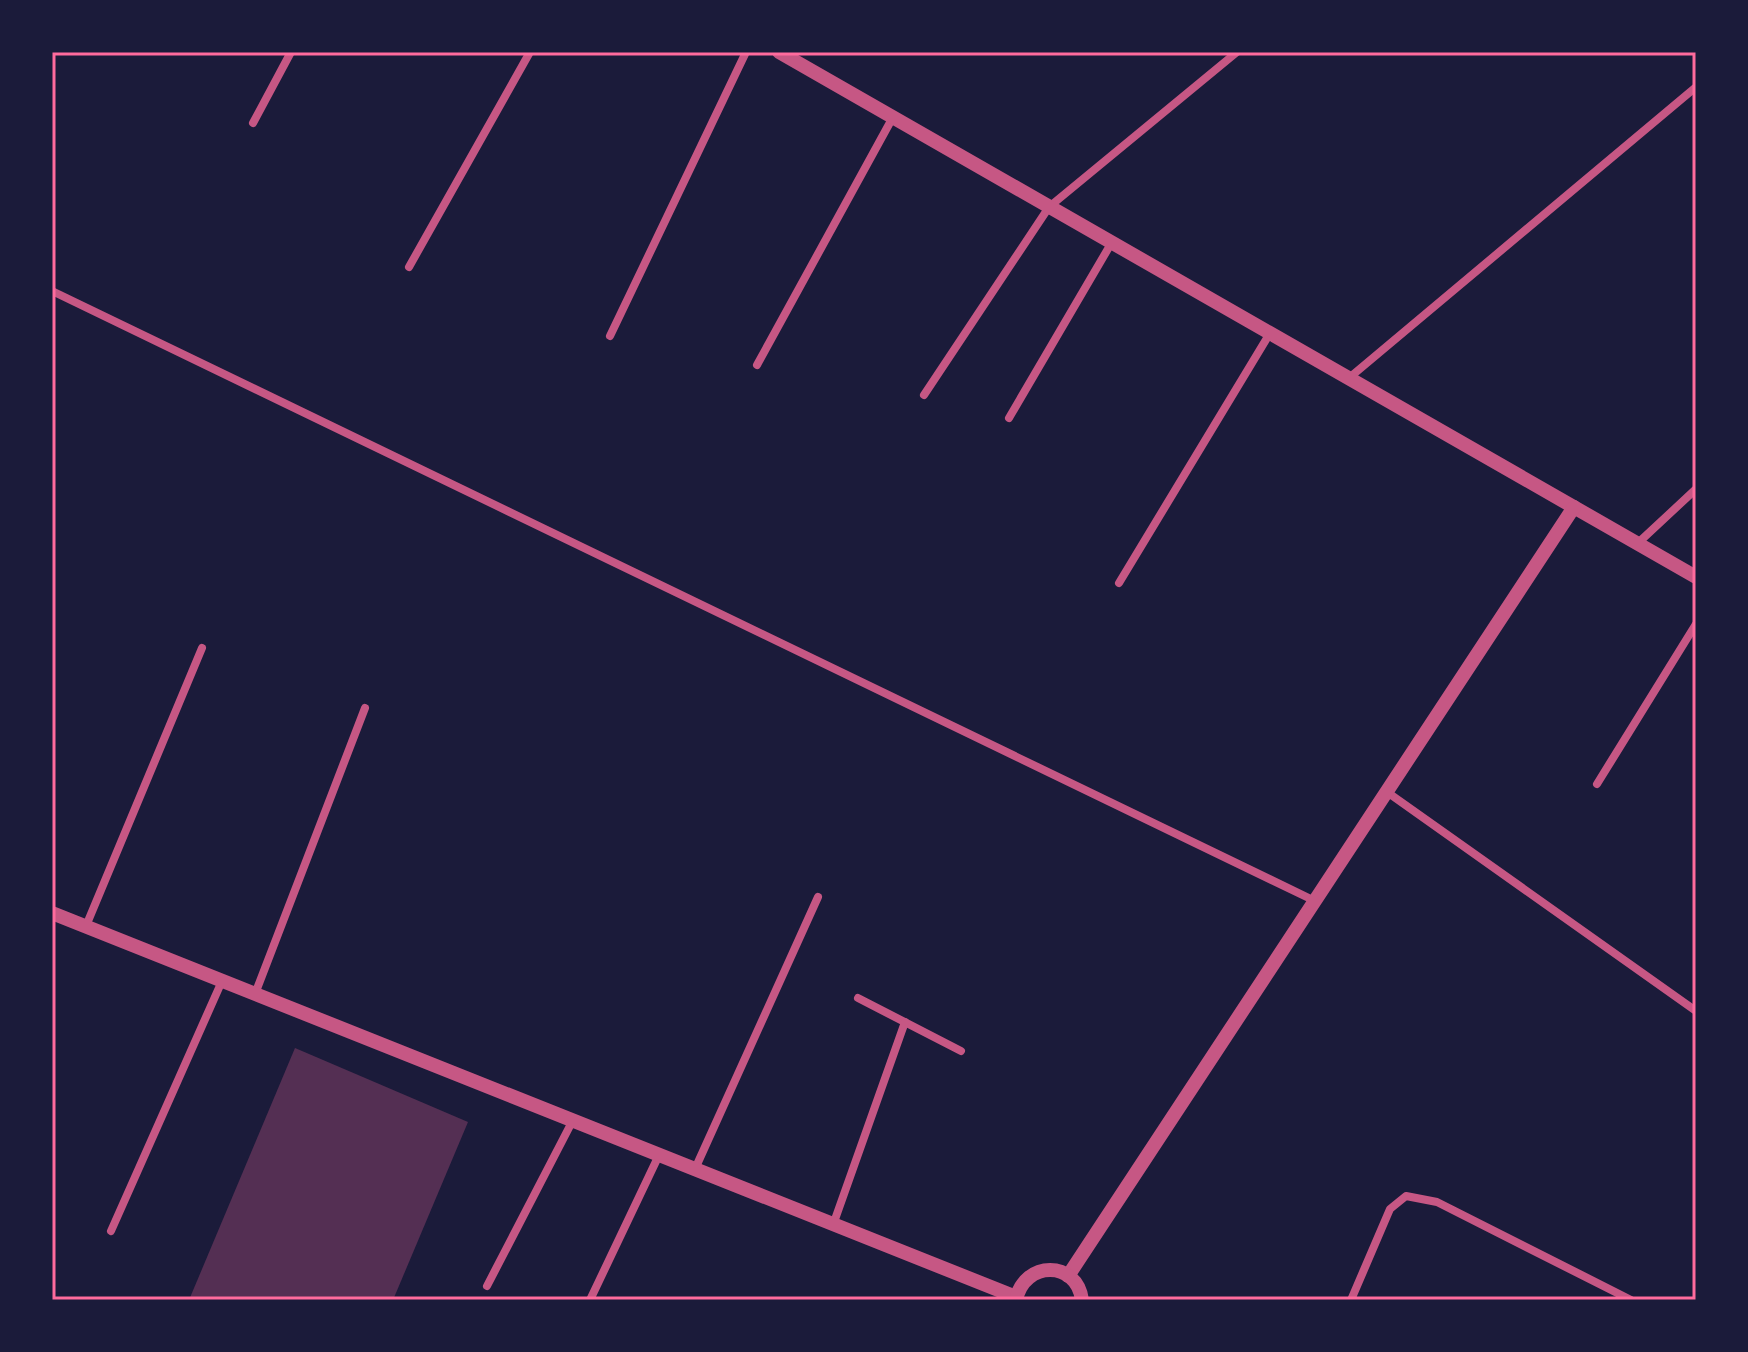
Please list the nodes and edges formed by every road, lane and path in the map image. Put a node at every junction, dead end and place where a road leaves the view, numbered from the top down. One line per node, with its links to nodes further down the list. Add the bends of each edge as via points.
1 (291, 52): 8 (street)
2 (530, 52): 11 (street)
3 (746, 52): 14 (street)
4 (779, 52): 7 (street)
5 (1237, 52): 9 (street)
6 (1696, 87): 16 (street)
7 (893, 117): 9 (street); 15 (street)
8 (253, 123)
9 (1049, 207): 10 (street); 17 (street)
10 (1112, 242): 13 (street); 18 (street)
11 (409, 267)
12 (52, 291): 30 (street)
13 (1270, 333): 16 (street); 23 (street)
14 (610, 336)
15 (757, 365)
16 (1349, 378): 20 (street)
17 (924, 395)
18 (1009, 418)
19 (1696, 489): 21 (street)
20 (1574, 507): 21 (street); 28 (street)
21 (1638, 543): 22 (street)
22 (1696, 577)
23 (1119, 583)
24 (1696, 624): 27 (street)
25 (202, 648): 32 (street)
26 (365, 708): 34 (street)
27 (1597, 784)
28 (1387, 792): 30 (street); 36 (street)
29 (818, 897): 41 (street)
30 (1315, 901): 44 (street)
31 (52, 913): 32 (street)
32 (86, 926): 33 (street)
33 (222, 981): 34 (street); 43 (street)
34 (255, 994): 39 (street)
35 (858, 998): 37 (street)
36 (1696, 1011)
37 (905, 1022): 38 (street); 42 (street)
38 (961, 1051)
39 (573, 1120): 40 (street); 45 (street)
40 (659, 1155): 41 (street); 47 (street)
41 (695, 1169): 42 (street)
42 (833, 1225): 46 (street)
43 (111, 1231)
44 (1068, 1276): 46 (street, via 1035,1273); 48 (street)
45 (487, 1286)
46 (1016, 1299)
47 (590, 1300)
48 (1082, 1300)
49 (1351, 1300): 50 (street, via 1390,1209 1406,1196 1437,1202)
50 (1631, 1300)

